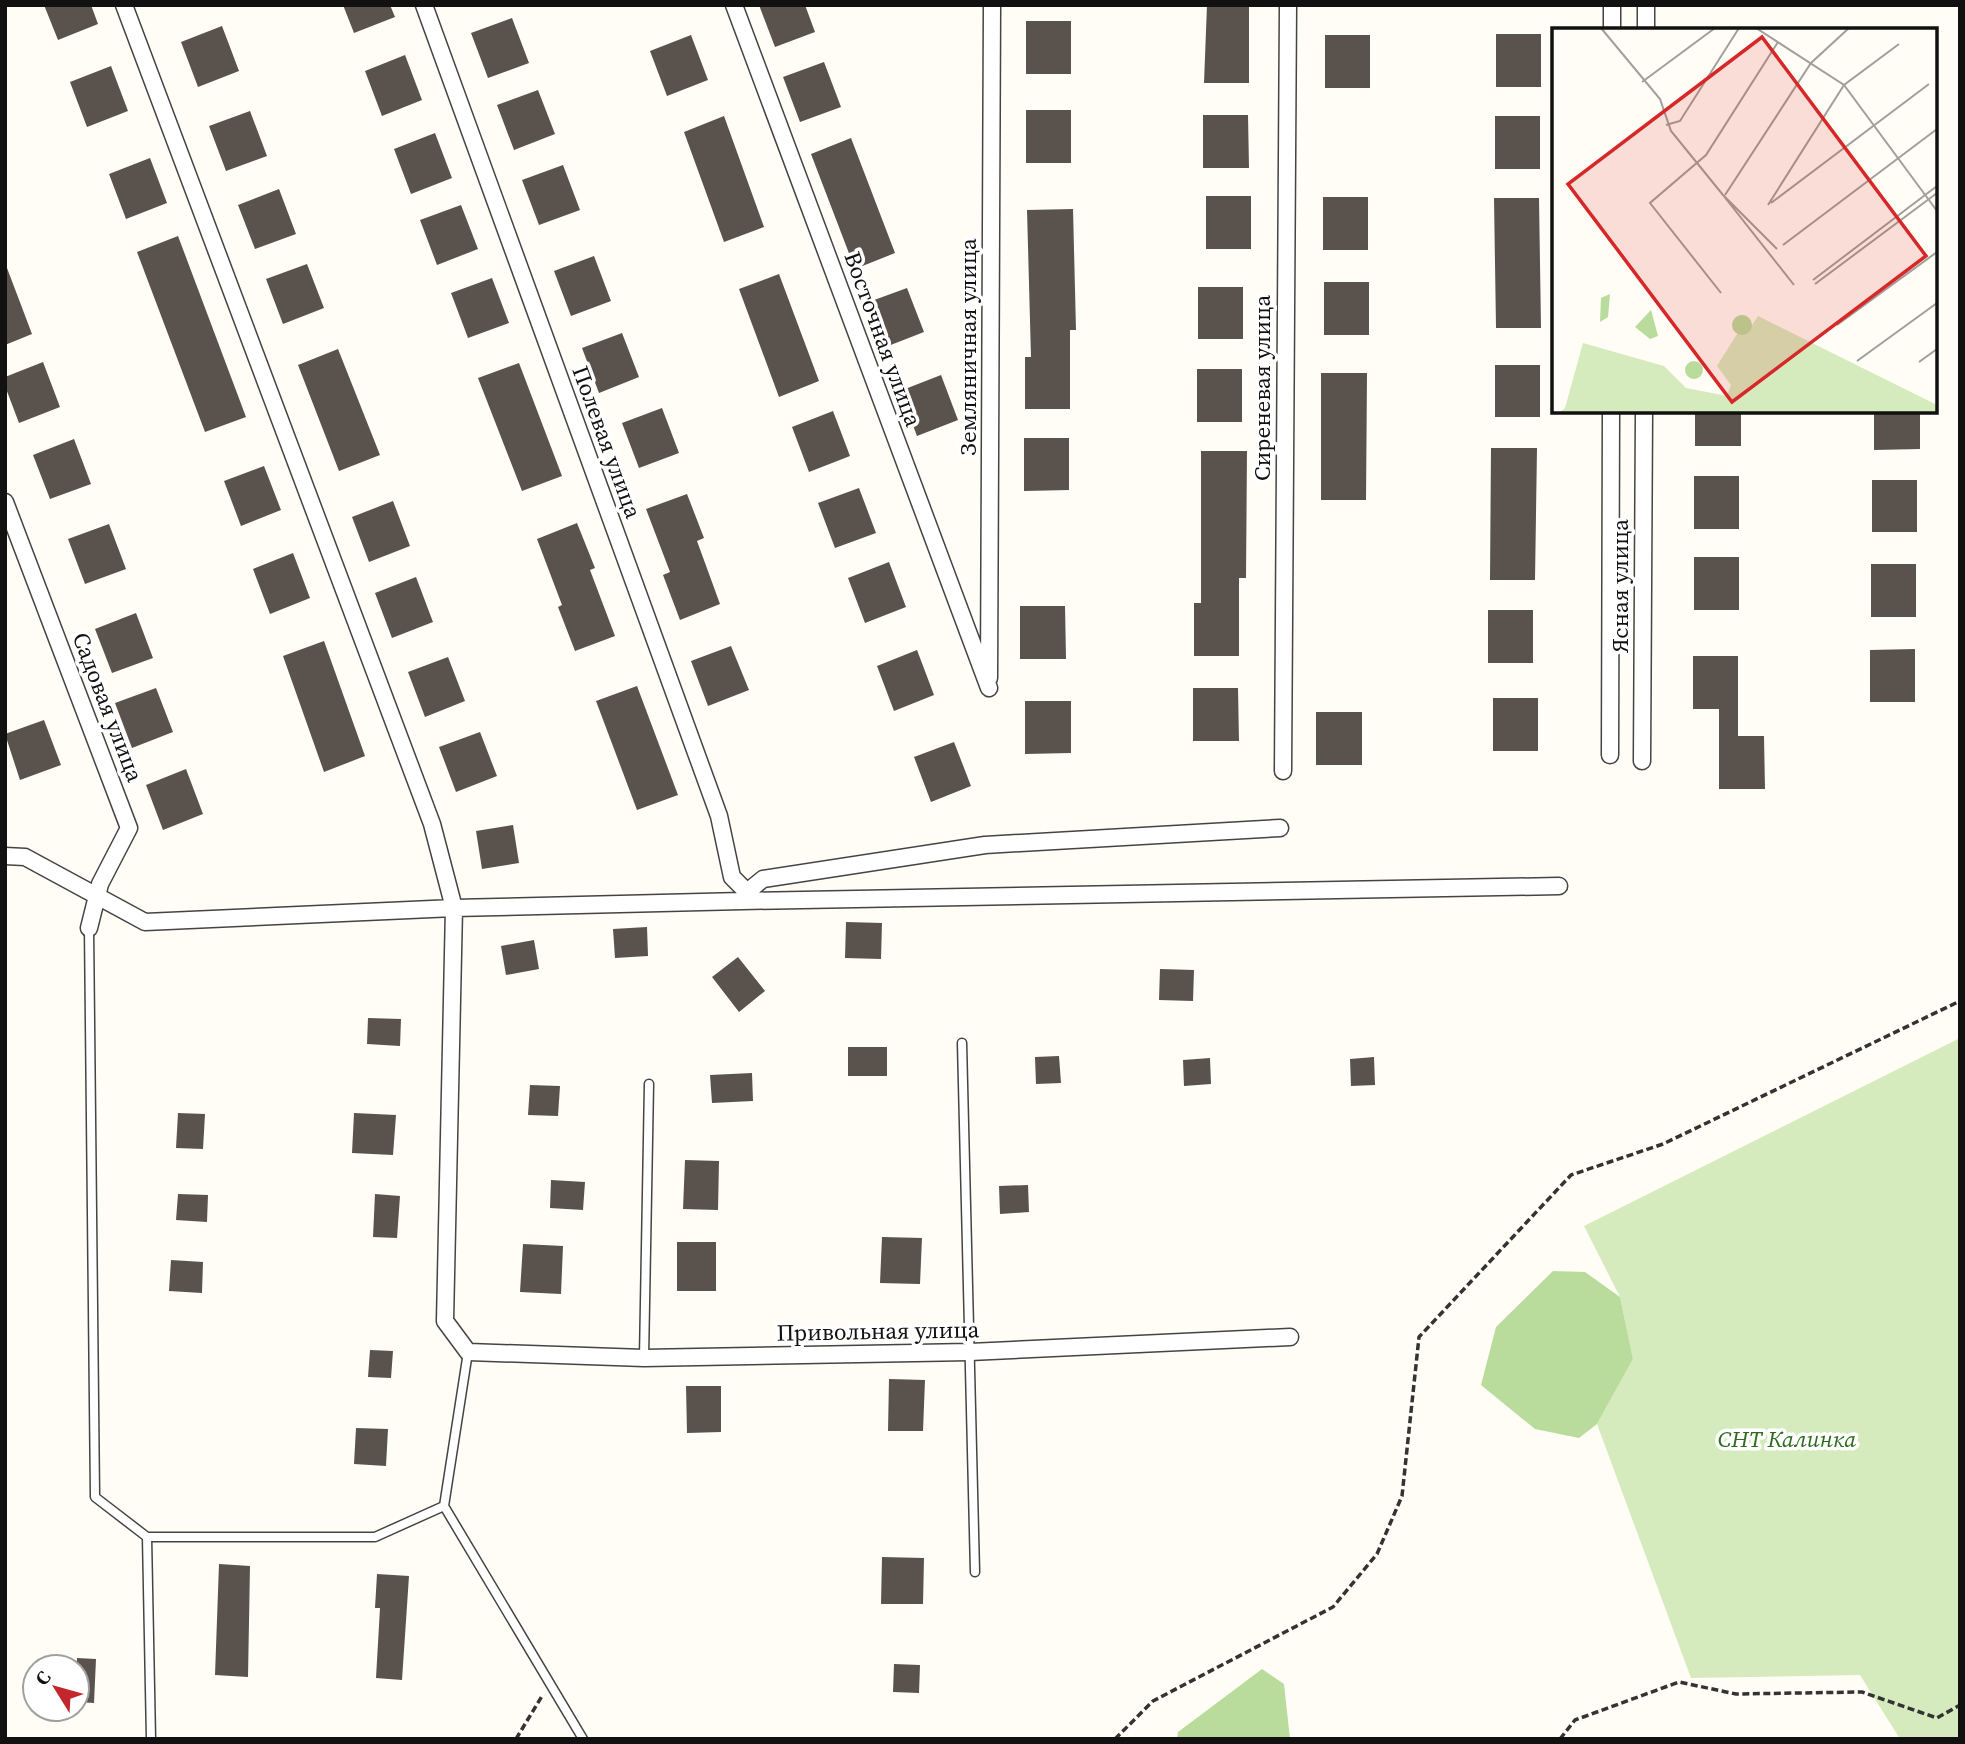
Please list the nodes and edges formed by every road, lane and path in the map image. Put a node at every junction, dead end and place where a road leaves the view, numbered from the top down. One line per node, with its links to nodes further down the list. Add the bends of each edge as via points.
1 (124, 5): 22 (street, via 432,824)
2 (424, 5): 20 (street, Полевая улица, via 719,816 732,877)
3 (734, 5): 13 (street, Восточная улица)
4 (992, 5): 13 (street, Земляничная улица)
5 (1287, 5): 16 (street, Сиреневая улица)
6 (1612, 5): 8 (street)
7 (1646, 5): 9 (street)
8 (1612, 28)
9 (1646, 28)
10 (1611, 413): 14 (street, Ясная улица)
11 (1644, 413): 15 (street, Ясная улица)
12 (5, 502): 21 (street, Садовая улица, via 130,828)
13 (989, 688)
14 (1610, 755)
15 (1642, 761)
16 (1283, 771)
17 (1280, 828): 20 (street, via 985,845 764,879)
18 (5, 856): 21 (street, via 25,858)
19 (1559, 886): 20 (street)
20 (744, 897): 22 (street)
21 (97, 898): 22 (street, via 145,922); 23 (street, Садовая улица)
22 (454, 908): 28 (street, via 445,1321)
23 (89, 928): 32 (lane, via 95,1497)
24 (1960, 1001): 39 (path, via 1663,1144 1571,1175 1419,1337 1402,1496 1377,1553 1334,1607 1153,1701)
25 (961, 1043): 29 (lane)
26 (649, 1084): 30 (lane)
27 (1290, 1337): 29 (street, Привольная улица)
28 (468, 1352): 30 (street, Привольная улица); 31 (lane)
29 (970, 1352): 30 (street, Привольная улица); 33 (lane)
30 (644, 1358)
31 (444, 1506): 32 (lane, via 376,1537); 34 (lane)
32 (147, 1537): 36 (lane)
33 (975, 1572)
34 (548, 1685): 37 (path); 38 (lane)
35 (1960, 1705): 40 (path, via 1937,1718 1862,1692 1736,1694 1679,1682 1575,1720)
36 (151, 1739)
37 (516, 1739)
38 (583, 1739)
39 (1115, 1739)
40 (1560, 1739)

